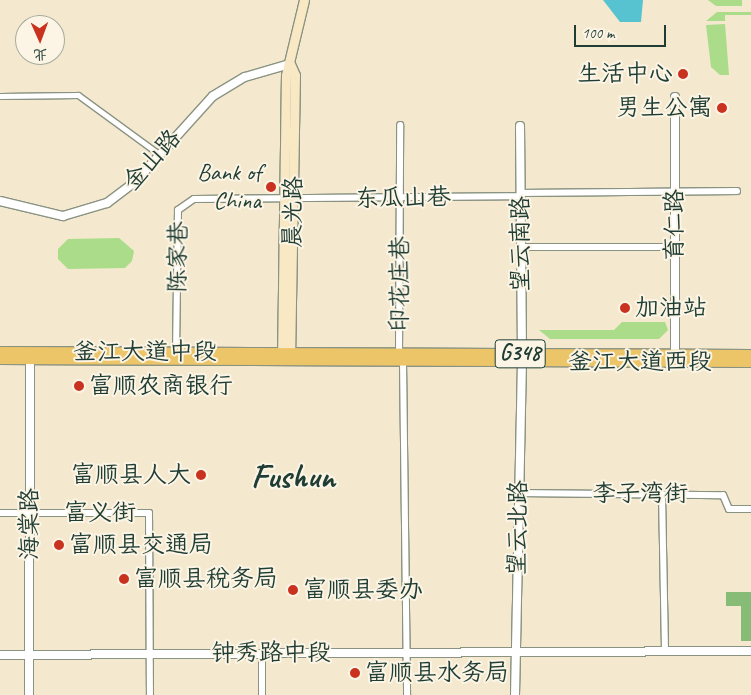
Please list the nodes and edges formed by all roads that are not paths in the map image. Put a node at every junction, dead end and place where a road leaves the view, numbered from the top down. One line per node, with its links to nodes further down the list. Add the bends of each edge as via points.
1 (304, 0): 2 (main road, 晨光路)
2 (290, 64): 7 (street, 金山路, via 245,77 214,96); 12 (main road, 晨光路)
3 (0, 96): 7 (street, via 78,96)
4 (675, 97): 9 (street, 育仁路)
5 (400, 124): 11 (street, 印花庄巷)
6 (520, 126): 10 (street, 望云南路)
7 (159, 154): 13 (street, 金山路, via 124,193 80,212 45,215)
8 (737, 191): 9 (street, 东瓜山巷)
9 (675, 192): 10 (street, 东瓜山巷); 15 (street, 育仁路)
10 (521, 195): 11 (street, 东瓜山巷); 14 (street, 望云南路)
11 (400, 198): 12 (street, 东瓜山巷); 22 (street, 印花庄巷)
12 (289, 199): 17 (street, 陈家巷, via 194,199 178,210); 21 (main road, 晨光路)
13 (0, 201)
14 (521, 247): 15 (street); 23 (street, 望云南路)
15 (676, 247): 18 (street, 育仁路)
16 (0, 352): 20 (main road, 釜江大道中段 / G348)
17 (176, 352): 20 (main road, 釜江大道中段 / G348); 21 (main road, 釜江大道中段 / G348)
18 (675, 354): 19 (main road, 釜江大道西段 / G348); 23 (main road, 釜江大道西段 / G348)
19 (751, 355)
20 (30, 356): 21 (main road, 釜江大道中段 / G348); 24 (main road, 釜江大道中段 / G348); 30 (street, 海棠路)
21 (286, 357): 22 (main road, 釜江大道西段 / G348)
22 (401, 357): 23 (main road, 釜江大道西段 / G348); 32 (street, 印花庄巷)
23 (522, 358): 25 (main road, 釜江大道西段 / G348); 26 (street, 望云北路)
24 (0, 360)
25 (751, 362)
26 (519, 493): 27 (street, 李子湾街); 33 (street, 望云北路)
27 (662, 494): 28 (street, 李子湾街, via 724,495 729,509); 34 (street)
28 (751, 509)
29 (0, 513): 30 (street, 富义街)
30 (30, 513): 35 (street, 富义街, via 149,513); 38 (street, 海棠路)
31 (751, 651): 34 (street, 钟秀路中段)
32 (406, 652): 33 (street, 钟秀路中段); 36 (street, 钟秀路中段); 42 (street, 印花庄巷)
33 (516, 652): 34 (street, 钟秀路中段); 43 (street, 望云北路)
34 (665, 652)
35 (150, 654): 36 (street, 钟秀路中段); 38 (street, 钟秀路中段); 40 (street)
36 (262, 654): 41 (street)
37 (0, 655): 38 (street, 钟秀路中段)
38 (30, 655): 39 (street, 海棠路)
39 (29, 695)
40 (150, 695)
41 (262, 695)
42 (407, 695)
43 (515, 695)

